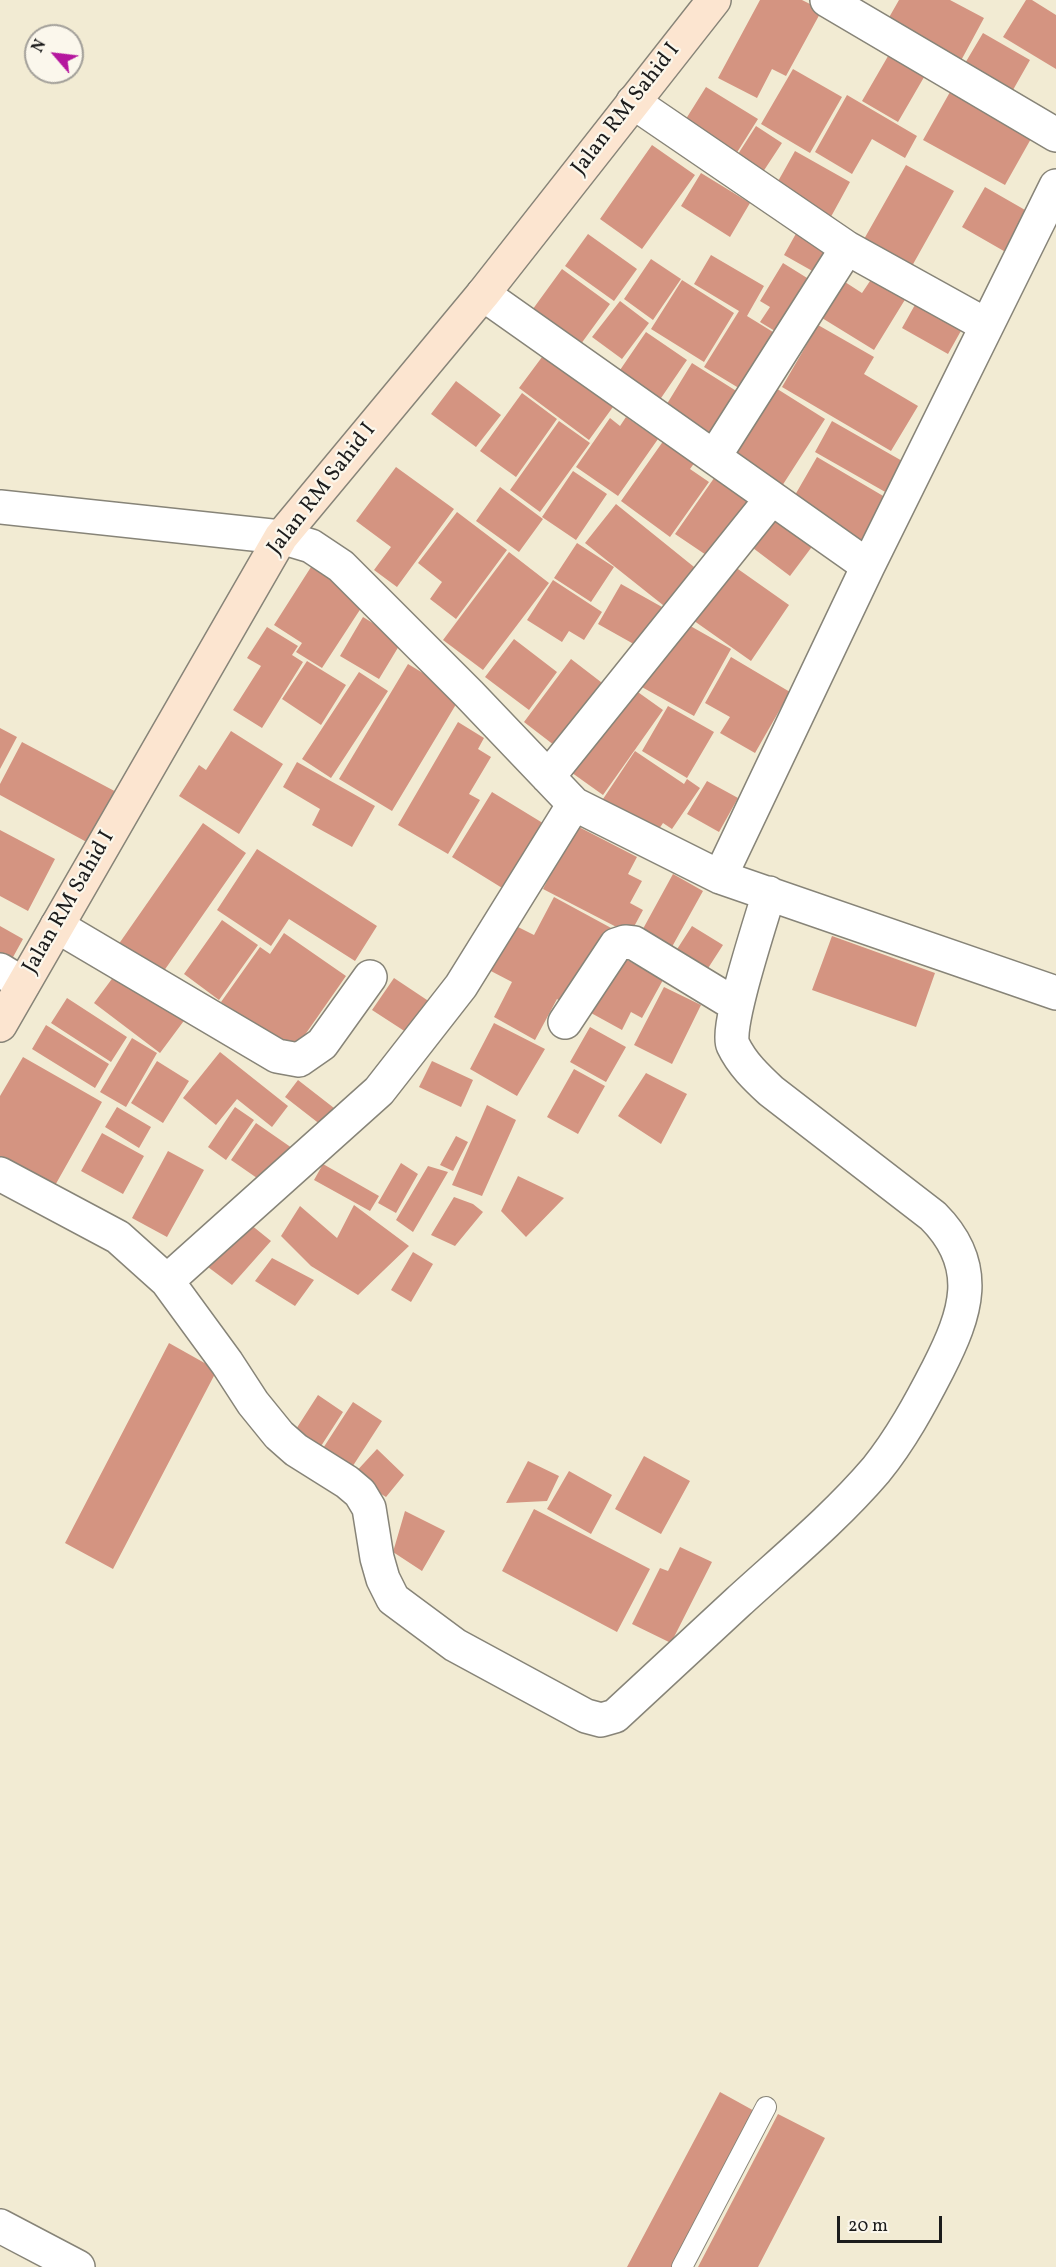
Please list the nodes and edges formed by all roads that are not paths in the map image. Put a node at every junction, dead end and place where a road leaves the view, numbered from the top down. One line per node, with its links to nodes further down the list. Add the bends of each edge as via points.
1 (714, 0): 3 (street, Jalan RM Sahid I)
2 (827, 0): 4 (street)
3 (633, 102): 6 (street); 7 (street, Jalan RM Sahid I)
4 (1056, 135)
5 (1056, 186): 8 (street)
6 (847, 248): 8 (street); 9 (street)
7 (483, 294): 9 (street); 12 (street, Jalan RM Sahid I)
8 (986, 325): 13 (street)
9 (714, 457): 10 (street)
10 (772, 498): 13 (street); 14 (street)
11 (1, 509): 12 (street)
12 (281, 537): 14 (street, via 311,546 341,566); 18 (street, Jalan RM Sahid I)
13 (868, 566): 16 (street)
14 (548, 777): 15 (street)
15 (574, 804): 16 (street); 26 (street, via 461,986 379,1091)
16 (720, 877): 17 (street)
17 (769, 893): 21 (street); 22 (street)
18 (57, 926): 19 (street, Jalan RM Sahid I); 20 (street, via 277,1056 298,1060 322,1044)
19 (12, 977): 24 (street, Jalan RM Sahid I)
20 (370, 977)
21 (1056, 993)
22 (736, 1005): 23 (street, via 634,943 625,942 616,945); 26 (street, via 732,1043 750,1071 948,1230 958,1249 966,1282 963,1309 953,1339 918,1410 876,1469 833,1515 615,1716 586,1716 455,1645 393,1599 377,1558 369,1508 360,1493 279,1435)
23 (565, 1022)
24 (0, 1025)
25 (0, 1174): 26 (street, via 118,1238)
26 (167, 1281)
27 (766, 2107): 30 (lane)
28 (0, 2226): 29 (street)
29 (78, 2267)
30 (682, 2267)

